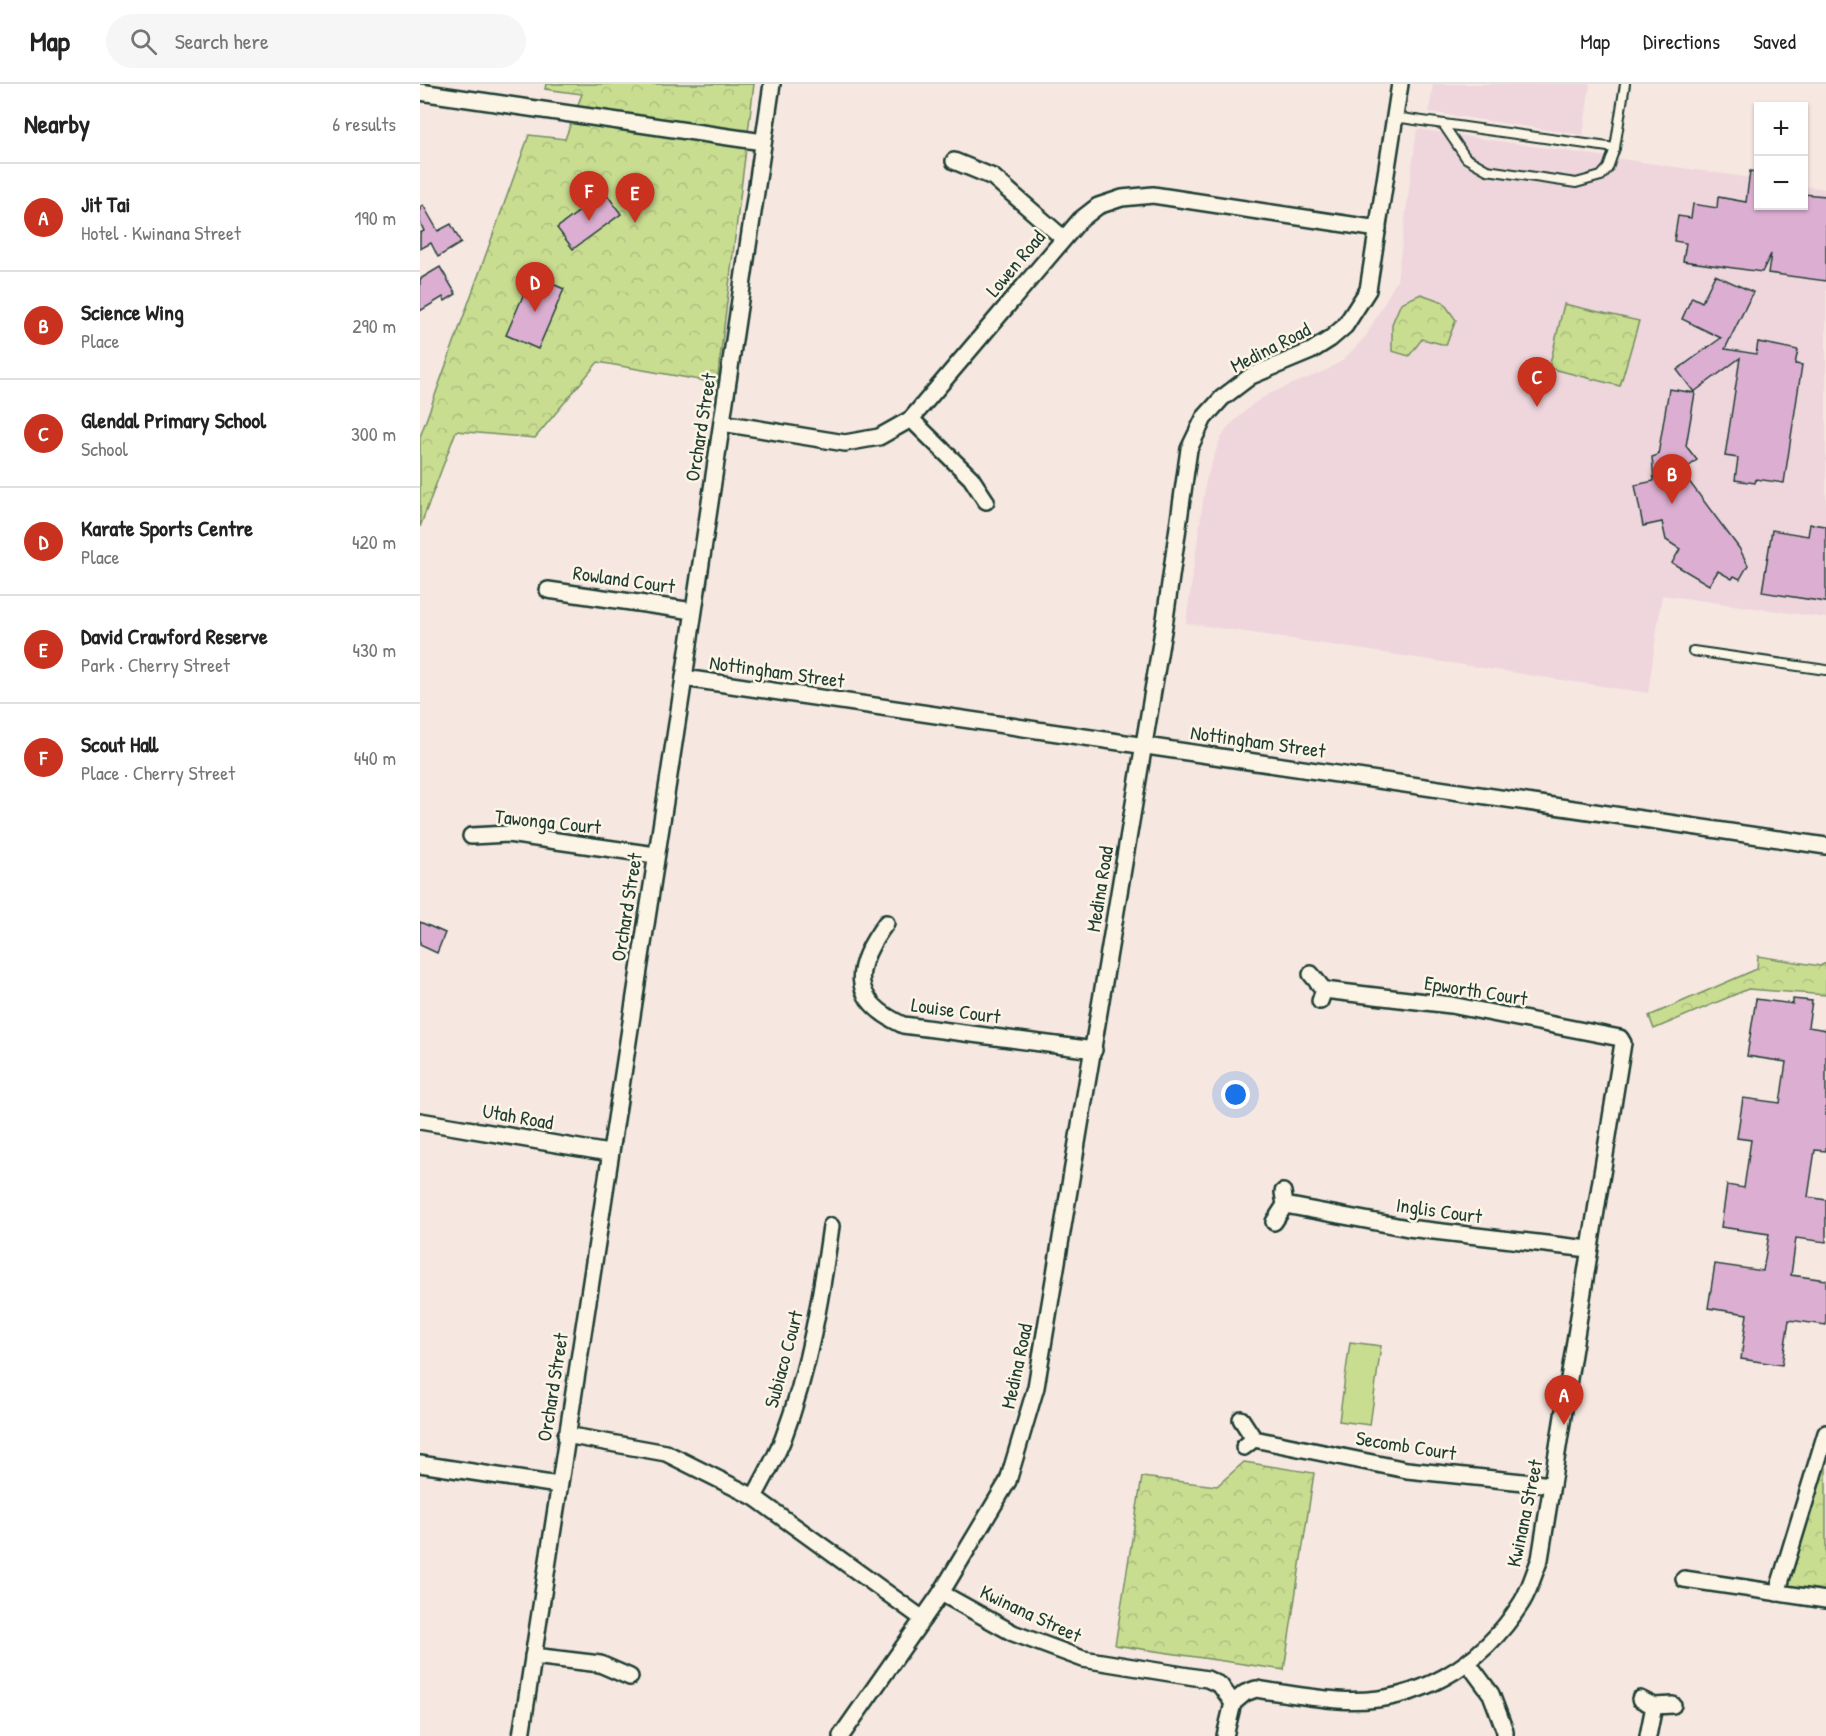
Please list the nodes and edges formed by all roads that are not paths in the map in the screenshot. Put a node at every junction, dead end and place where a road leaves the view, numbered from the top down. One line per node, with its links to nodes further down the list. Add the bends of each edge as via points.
1 (772, 84): 7 (street, Orchard Street)
2 (1400, 84): 5 (street, Medina Road)
3 (1625, 84): 8 (lane)
4 (420, 93): 7 (street)
5 (1394, 117): 6 (lane); 10 (street, Medina Road)
6 (1443, 124): 8 (lane); 8 (lane, via 1466,158 1487,170 1576,183 1601,176)
7 (763, 142): 13 (street, Orchard Street)
8 (1616, 148)
9 (954, 161): 11 (street, via 993,177)
10 (1378, 229): 11 (street, Lowen Road, via 1153,195 1122,198 1098,206); 20 (street, Medina Road, via 1368,290 1345,326 1311,351 1251,376 1222,398 1204,418 1189,449)
11 (1063, 238): 12 (street, Lowen Road)
12 (911, 419): 13 (street, Lowen Road, via 879,437 845,443); 14 (street, via 971,478)
13 (722, 423): 16 (street, Orchard Street)
14 (986, 501)
15 (548, 590): 16 (street, Rowland Court)
16 (693, 611): 19 (street, Orchard Street)
17 (1693, 651): 18 (lane)
18 (1826, 670)
19 (684, 678): 20 (street, Nottingham Street); 23 (street, Orchard Street)
20 (1143, 745): 22 (street, Nottingham Street); 27 (street, Medina Road)
21 (471, 836): 23 (street, Tawonga Court, via 508,834)
22 (1826, 846)
23 (655, 855): 29 (street, Orchard Street)
24 (885, 923): 27 (street, Louise Court, via 868,947 862,967 862,989 870,1004 884,1016 903,1025)
25 (1311, 974): 26 (street, Epworth Court, via 1322,996 1451,1005)
26 (1620, 1038): 32 (street, Kwinana Street, via 1623,1043)
27 (1094, 1050): 41 (street, Medina Road, via 1036,1387 1008,1480)
28 (420, 1121): 29 (street, Utah Road)
29 (609, 1153): 35 (street, Orchard Street)
30 (1274, 1221): 32 (street, Inglis Court, via 1284,1199 1408,1228)
31 (831, 1226): 39 (street, Subiaco Court, via 807,1362 783,1439)
32 (1589, 1249): 38 (street, Kwinana Street)
33 (1241, 1419): 38 (street, Secomb Court, via 1249,1443 1407,1470)
34 (1826, 1433): 42 (street)
35 (566, 1436): 37 (street, Orchard Street); 39 (street, via 666,1454)
36 (420, 1464): 37 (street)
37 (558, 1485): 45 (street, Orchard Street)
38 (1552, 1485): 46 (street, Kwinana Street, via 1540,1559 1524,1599 1500,1635)
39 (754, 1497): 44 (street)
40 (1684, 1579): 42 (street)
41 (941, 1593): 44 (street, Medina Road); 48 (street, Kwinana Street, via 1014,1633 1083,1659 1208,1679 1220,1685)
42 (1777, 1593): 43 (street)
43 (1826, 1600)
44 (922, 1619): 51 (street, Medina Road)
45 (533, 1656): 47 (street, via 600,1664); 50 (street, Orchard Street)
46 (1468, 1663): 48 (street, Kwinana Street, via 1426,1687 1385,1698 1339,1700 1256,1689); 53 (street, via 1491,1694)
47 (630, 1677)
48 (1233, 1703): 52 (street)
49 (1673, 1705): 54 (street, via 1647,1702)
50 (521, 1736)
51 (841, 1736)
52 (1225, 1736)
53 (1505, 1736)
54 (1648, 1736)

